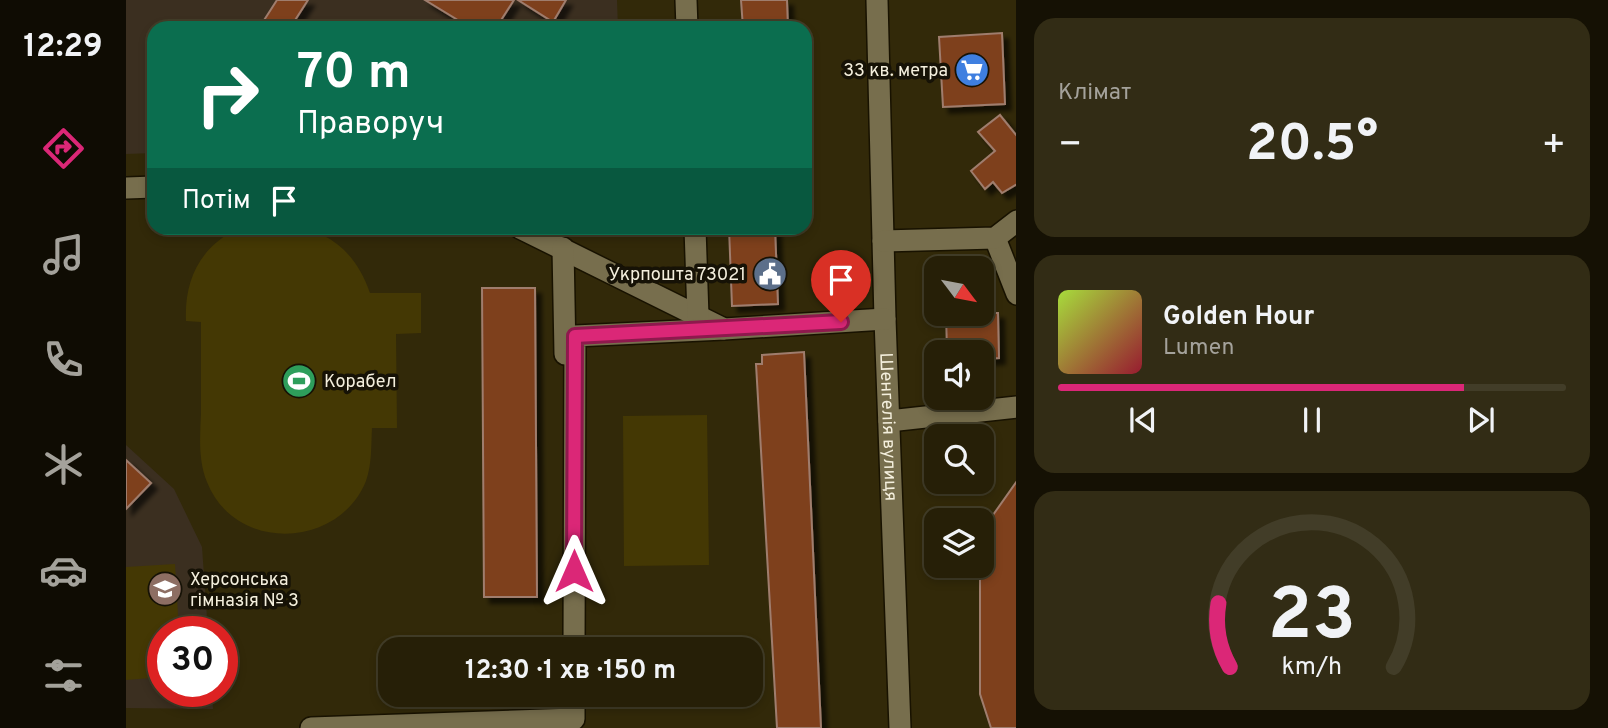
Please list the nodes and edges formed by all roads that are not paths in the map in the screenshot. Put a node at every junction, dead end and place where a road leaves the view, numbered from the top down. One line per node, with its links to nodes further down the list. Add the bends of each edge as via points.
1 (686, 0): 3 (street)
2 (877, 0): 10 (street, Шенгелія вулиця)
3 (687, 21)
4 (147, 187): 5 (street)
5 (126, 188)
6 (1016, 221): 9 (street)
7 (535, 235): 12 (street)
8 (695, 235): 14 (street)
9 (995, 237): 10 (street); 11 (street); 13 (street)
10 (883, 241): 15 (street, Шенгелія вулиця)
11 (1016, 242)
12 (563, 248): 14 (street); 19 (street)
13 (1016, 291)
14 (698, 316): 16 (street)
15 (885, 319): 16 (street); 18 (street, Шенгелія вулиця)
16 (724, 329): 20 (street, via 575,336)
17 (1016, 407): 18 (street)
18 (889, 421): 24 (street, Шенгелія вулиця)
19 (573, 637)
20 (573, 637)
21 (574, 707): 22 (street, via 574,719)
22 (428, 726): 23 (street)
23 (311, 728)
24 (900, 728)

